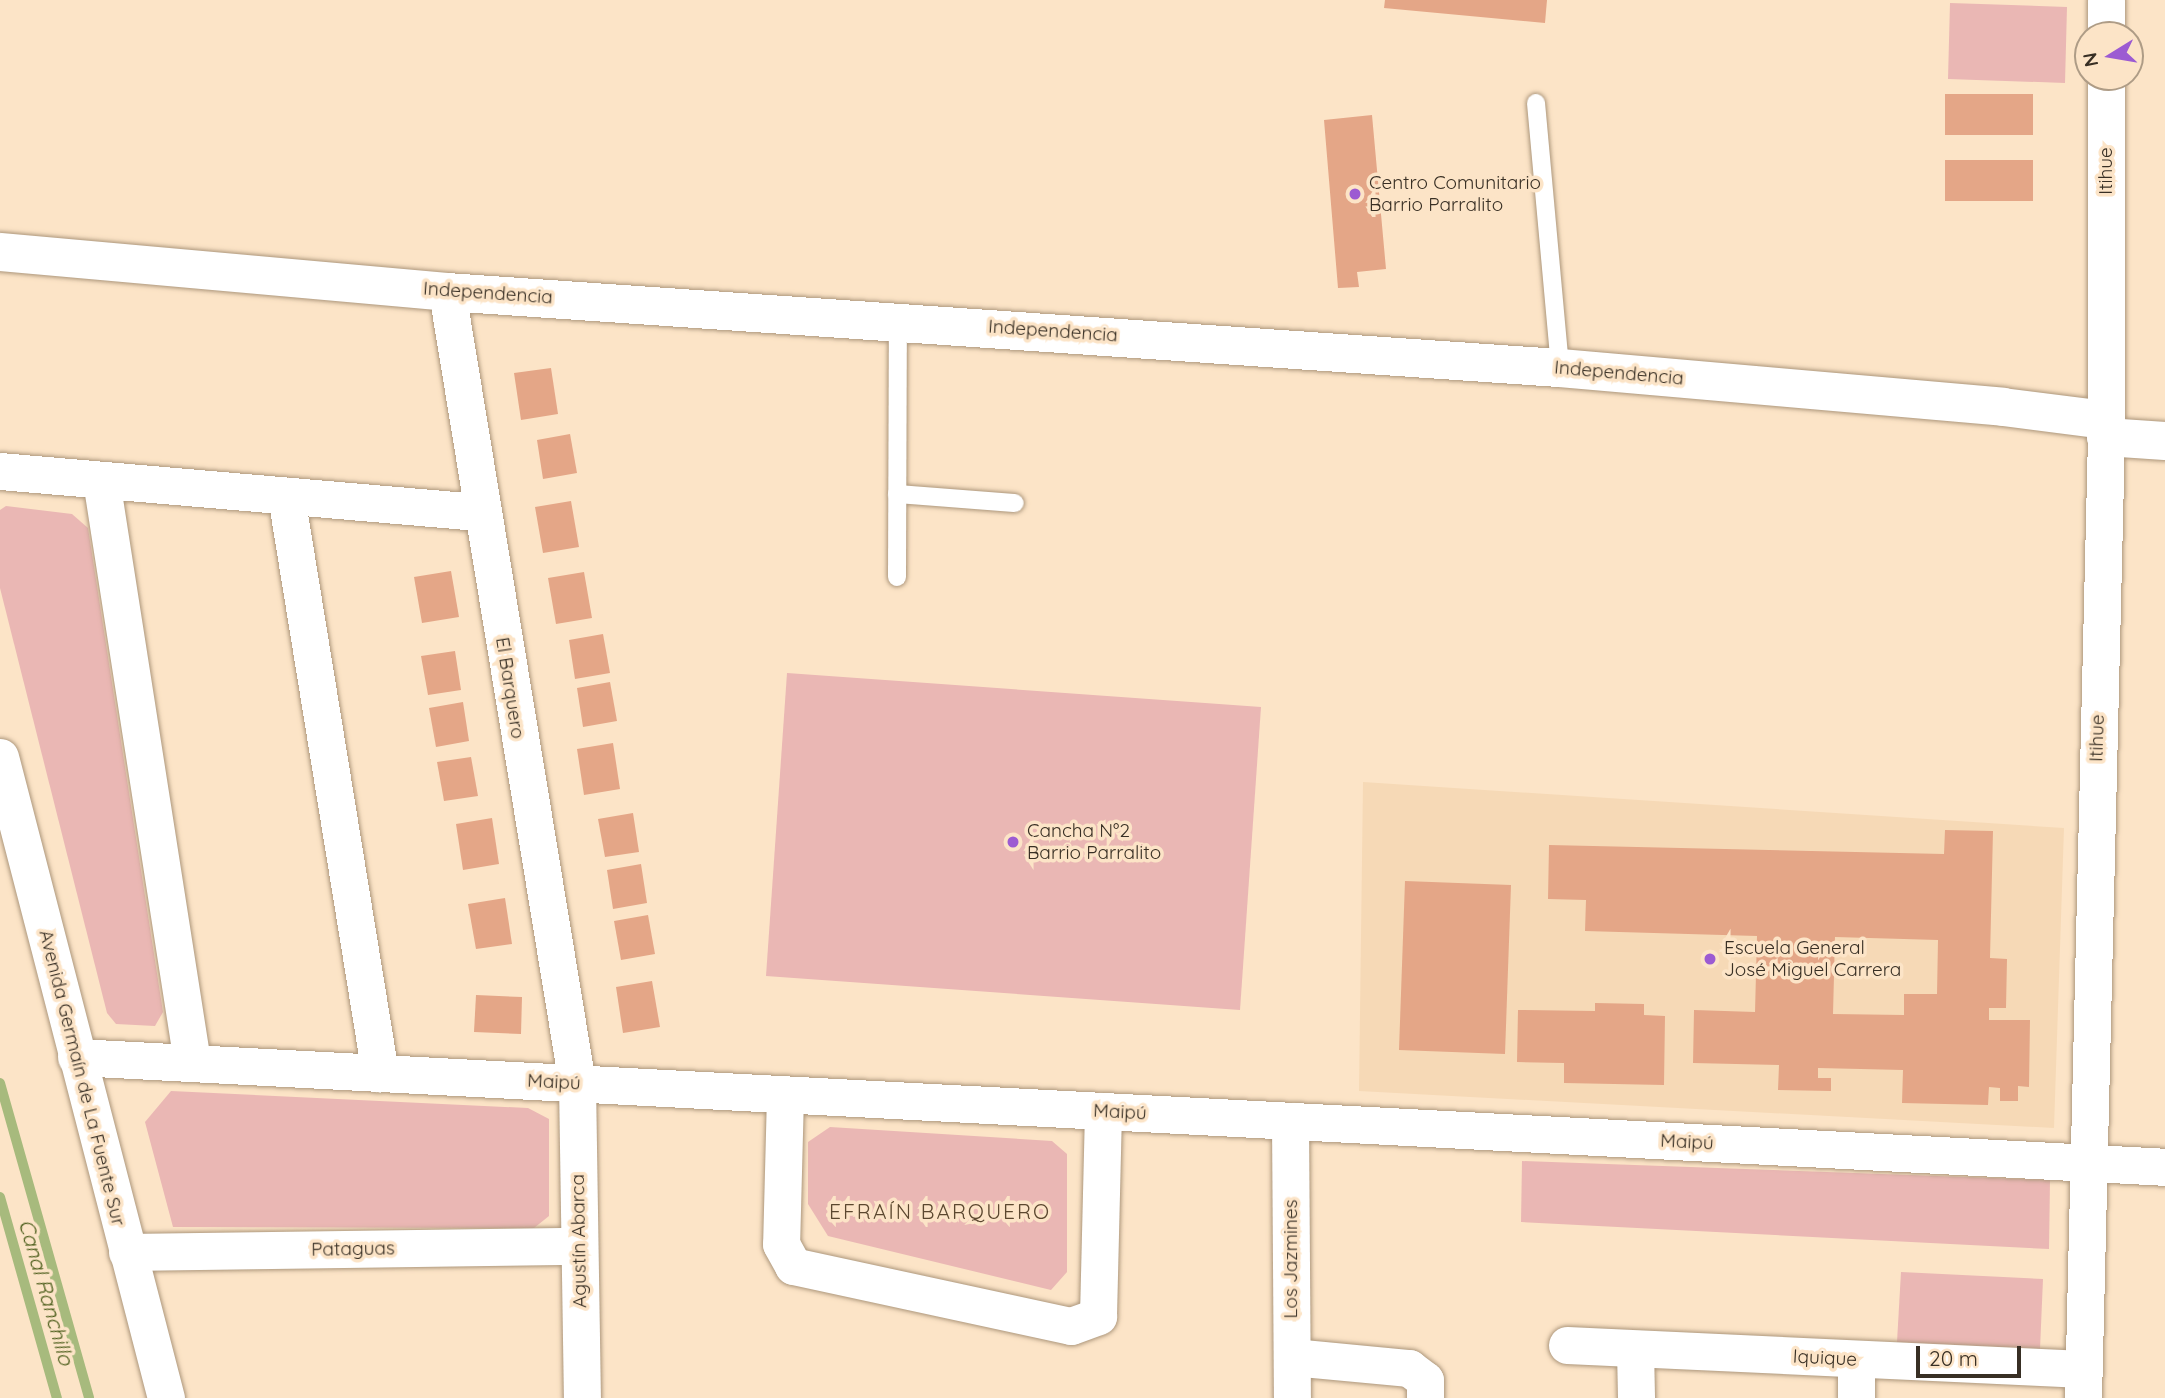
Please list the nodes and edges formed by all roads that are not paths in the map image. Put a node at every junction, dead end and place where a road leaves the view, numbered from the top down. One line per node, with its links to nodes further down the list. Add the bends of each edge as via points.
1 (2106, 0): 2 (street)
2 (2106, 21)
3 (2106, 91): 9 (street, Itihue)
4 (1536, 103): 8 (lane)
5 (0, 252): 6 (street, Independencia)
6 (447, 292): 7 (street, Independencia); 16 (street, El Barquero)
7 (898, 320): 8 (street, Independencia); 13 (lane)
8 (1560, 368): 9 (street, Independencia)
9 (2106, 429): 10 (street, Independencia); 26 (street, Itihue)
10 (2165, 441)
11 (0, 471): 12 (street)
12 (101, 480): 14 (street); 20 (street)
13 (897, 494): 15 (lane); 17 (lane)
14 (286, 496): 16 (street); 21 (street)
15 (1015, 503)
16 (481, 512): 22 (street, El Barquero)
17 (897, 577)
18 (0, 757): 19 (street, Avenida Germaín de La Fuente Sur)
19 (76, 1057): 20 (street, Maipú); 29 (street, Avenida Germaín de La Fuente Sur)
20 (192, 1062): 21 (street, Maipú)
21 (380, 1073): 22 (street, Maipú)
22 (576, 1083): 23 (street, Maipú); 28 (street, Agustín Abarca)
23 (785, 1095): 24 (street, Maipú); 24 (street, via 781,1244 793,1266 1071,1326 1098,1316)
24 (1103, 1111): 25 (street, Maipú)
25 (1290, 1121): 26 (street, Maipú); 32 (street, Los Jazmines)
26 (2085, 1163): 27 (street, Maipú); 34 (street, Itihue)
27 (2165, 1167)
28 (579, 1247): 29 (street, Pataguas); 36 (street, Agustín Abarca)
29 (127, 1252): 35 (street, Avenida Germaín de La Fuente Sur)
30 (1567, 1345): 31 (street, Iquique)
31 (1635, 1349): 33 (street, Iquique); 39 (street)
32 (1292, 1357): 37 (street, Los Jazmines); 38 (street, via 1409,1367 1425,1380)
33 (1856, 1359): 34 (street, Iquique); 40 (street)
34 (2083, 1384)
35 (166, 1398)
36 (582, 1398)
37 (1292, 1398)
38 (1425, 1398)
39 (1636, 1398)
40 (1856, 1398)

